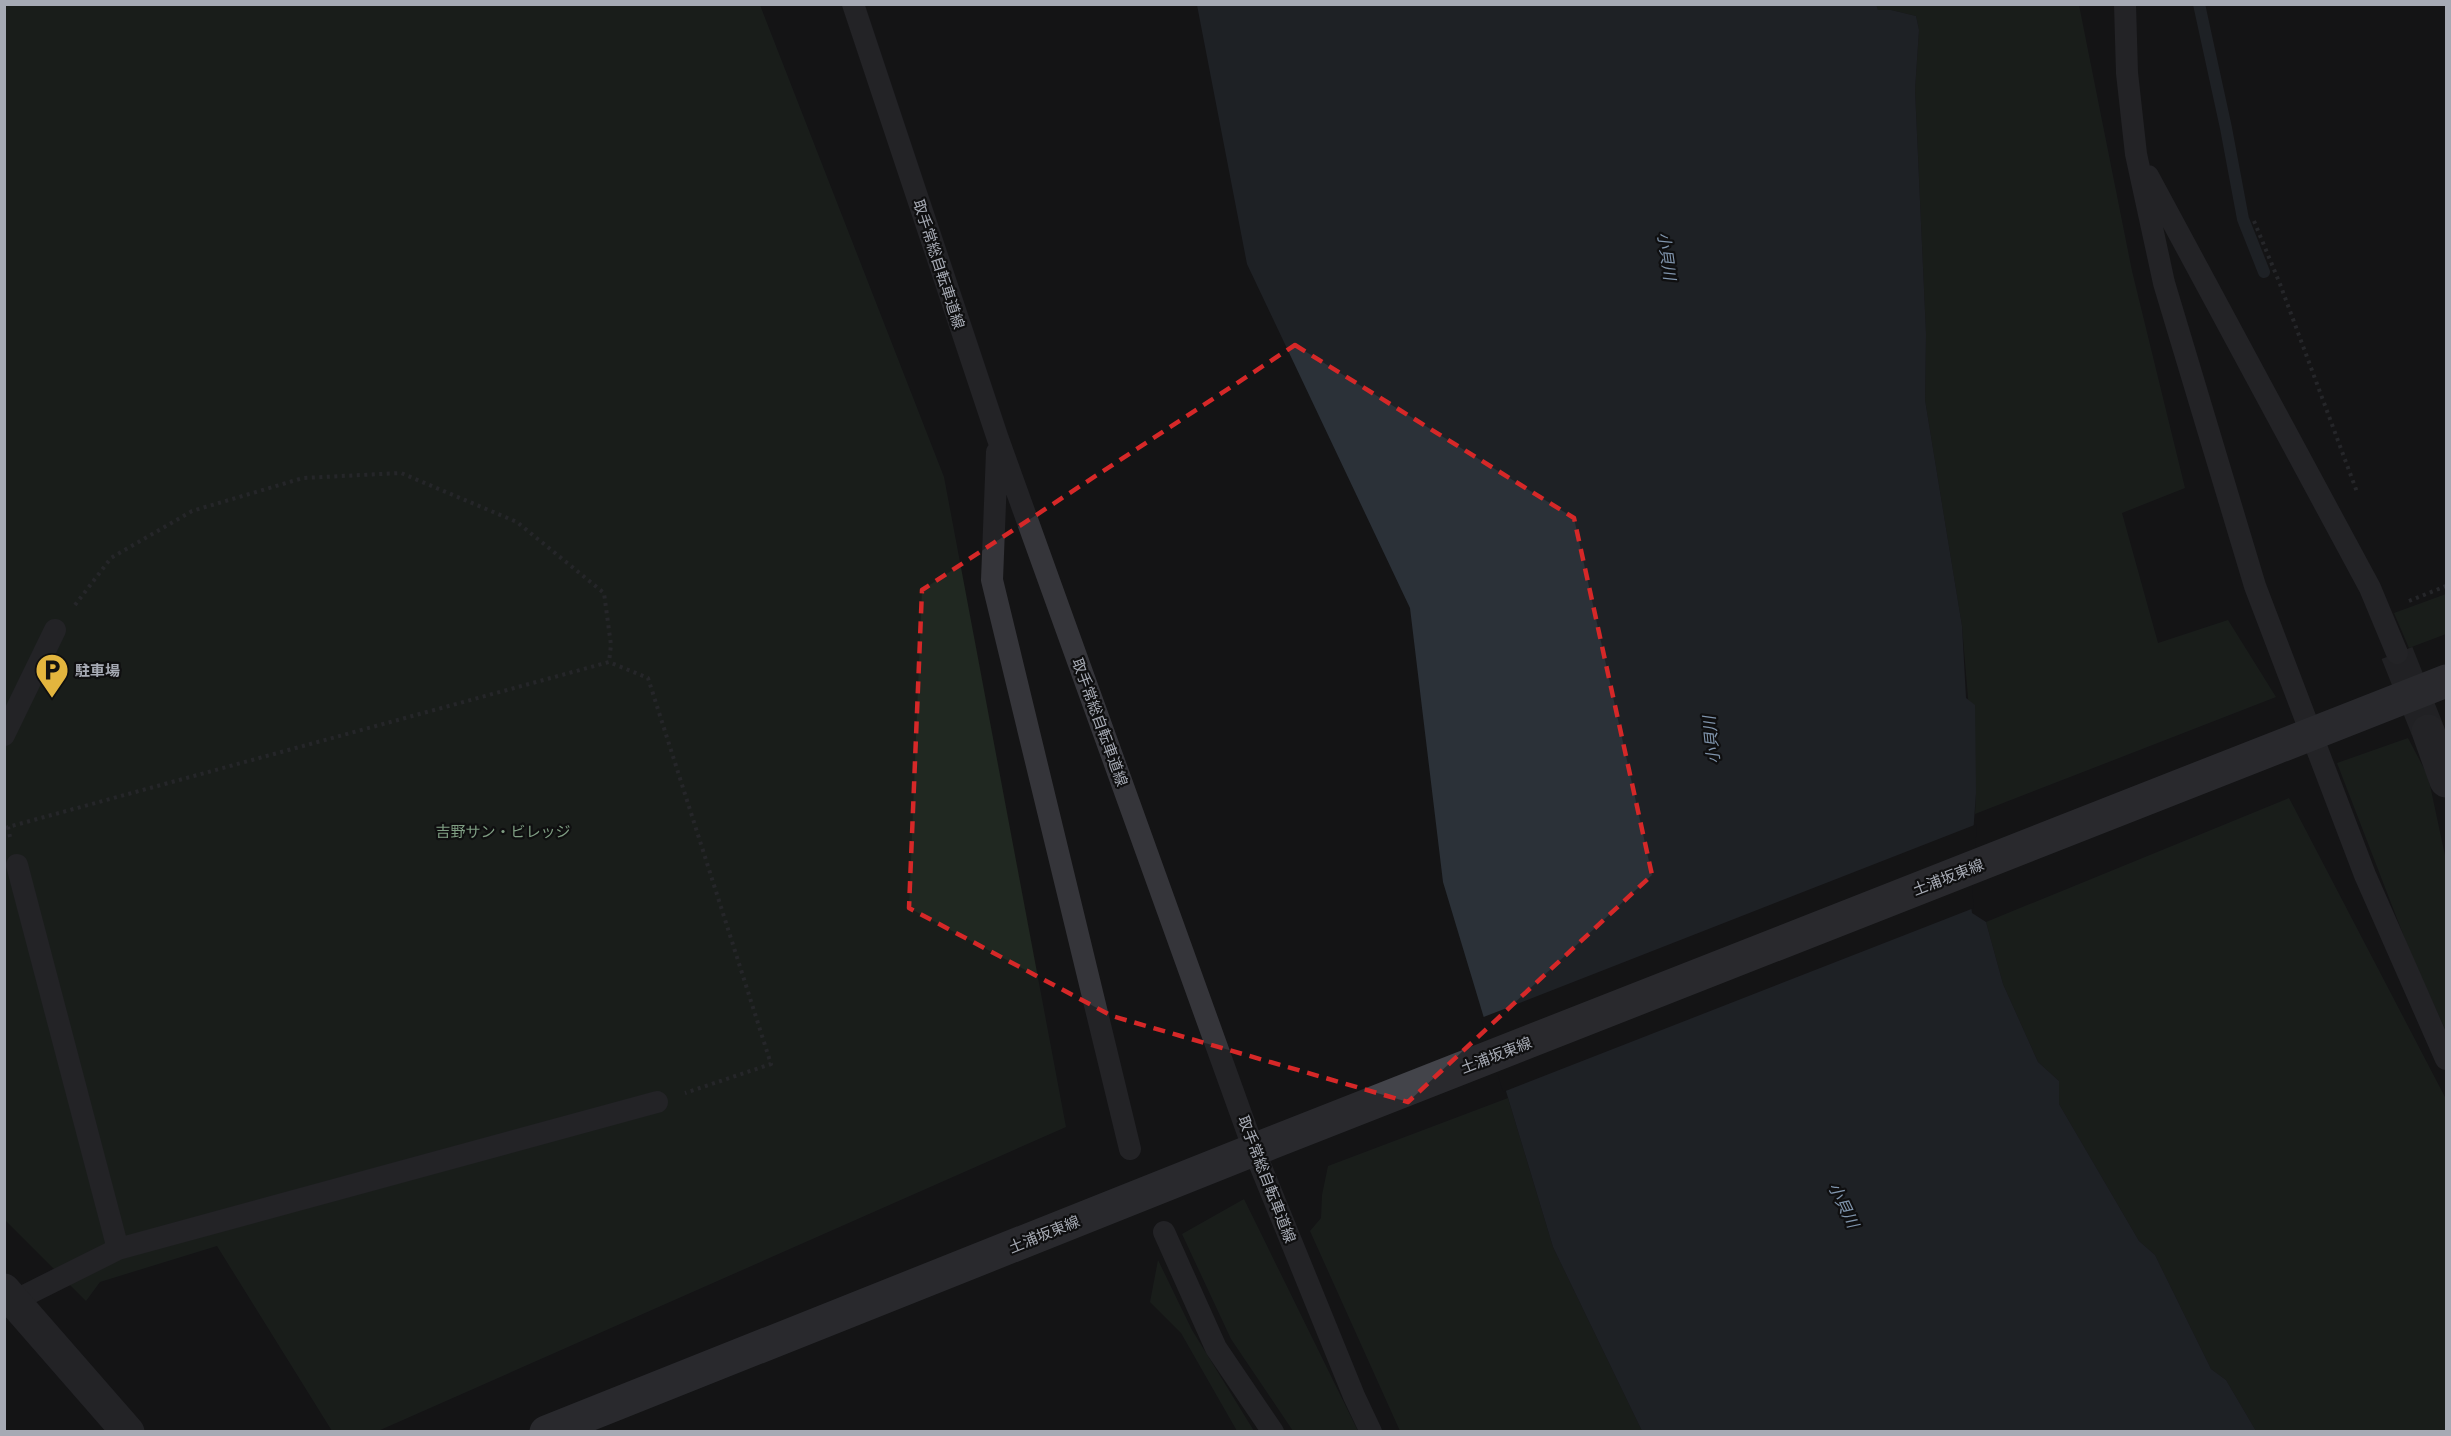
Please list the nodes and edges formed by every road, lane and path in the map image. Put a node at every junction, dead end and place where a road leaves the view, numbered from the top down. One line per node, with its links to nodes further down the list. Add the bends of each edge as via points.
1 (853, 4): 5 (lane, 取手常総自転車道線)
2 (2126, 4): 3 (lane, via 2127,73)
3 (2136, 154): 8 (lane); 15 (lane, via 2164,283 2248,564)
4 (2254, 221): 6 (path)
5 (998, 438): 21 (lane, 取手常総自転車道線); 22 (lane, via 992,580)
6 (2360, 500)
7 (2446, 586): 8 (path)
8 (2380, 612): 10 (lane)
9 (55, 630): 11 (path, via 111,558 192,511 303,477 401,473 517,522 603,593 611,645); 14 (lane)
10 (2397, 653)
11 (609, 662): 17 (path); 20 (path, via 648,678 771,1064)
12 (2446, 681): 15 (main road, 土浦坂東線)
13 (2428, 731): 16 (street)
14 (4, 735)
15 (2305, 737): 19 (lane); 21 (main road, 土浦坂東線)
16 (2446, 783)
17 (6, 826): 18 (path)
18 (18, 865): 24 (lane)
19 (2446, 1059)
20 (657, 1102): 24 (lane)
21 (1263, 1147): 27 (main road, 土浦坂東線); 29 (lane, 取手常総自転車道線, via 1354,1396)
22 (1130, 1149)
23 (1164, 1232): 28 (lane, via 1216,1348)
24 (118, 1249): 25 (lane)
25 (9, 1295): 26 (street)
26 (128, 1431)
27 (546, 1431)
28 (1273, 1431)
29 (1371, 1431)

